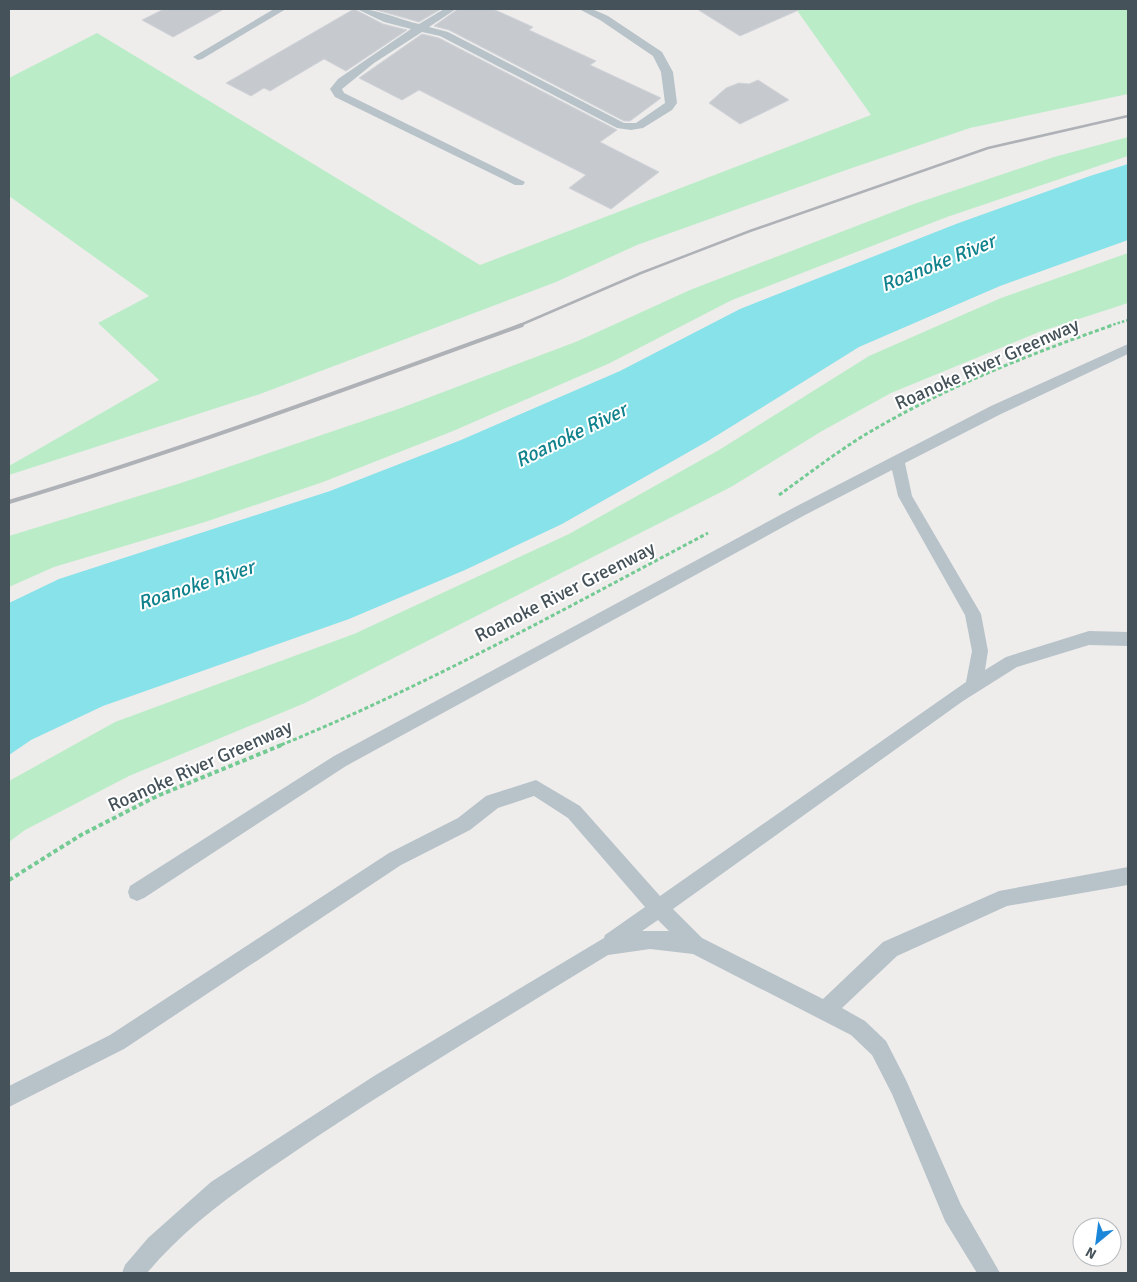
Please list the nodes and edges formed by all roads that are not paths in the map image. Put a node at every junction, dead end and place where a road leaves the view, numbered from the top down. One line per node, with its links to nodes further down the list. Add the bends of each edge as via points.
1 (281, 9): 6 (lane)
2 (362, 9): 5 (lane)
3 (451, 9): 5 (lane)
4 (584, 9): 5 (lane, via 604,18 658,54 671,88 668,108 639,126 621,126 452,38)
5 (421, 29): 7 (lane, via 338,84 336,90 340,95)
6 (198, 56)
7 (519, 182)
8 (1128, 349): 9 (lane, via 996,410)
9 (897, 461): 11 (lane, via 905,496 973,614 980,651); 13 (lane, via 340,761)
10 (1128, 639): 11 (lane, via 1090,638 1012,662)
11 (974, 685): 14 (lane)
12 (1128, 876): 17 (lane, via 1006,897 890,949)
13 (137, 892)
14 (658, 908): 15 (lane); 16 (lane); 18 (lane, via 574,812 536,788 492,802 464,824 395,859 117,1042)
15 (695, 945): 16 (lane, via 668,939 635,939); 17 (lane)
16 (600, 950): 19 (lane, via 380,1083 219,1190 156,1246)
17 (825, 1011): 20 (lane, via 858,1028 879,1048 953,1214)
18 (9, 1097)
19 (133, 1273)
20 (989, 1273)

